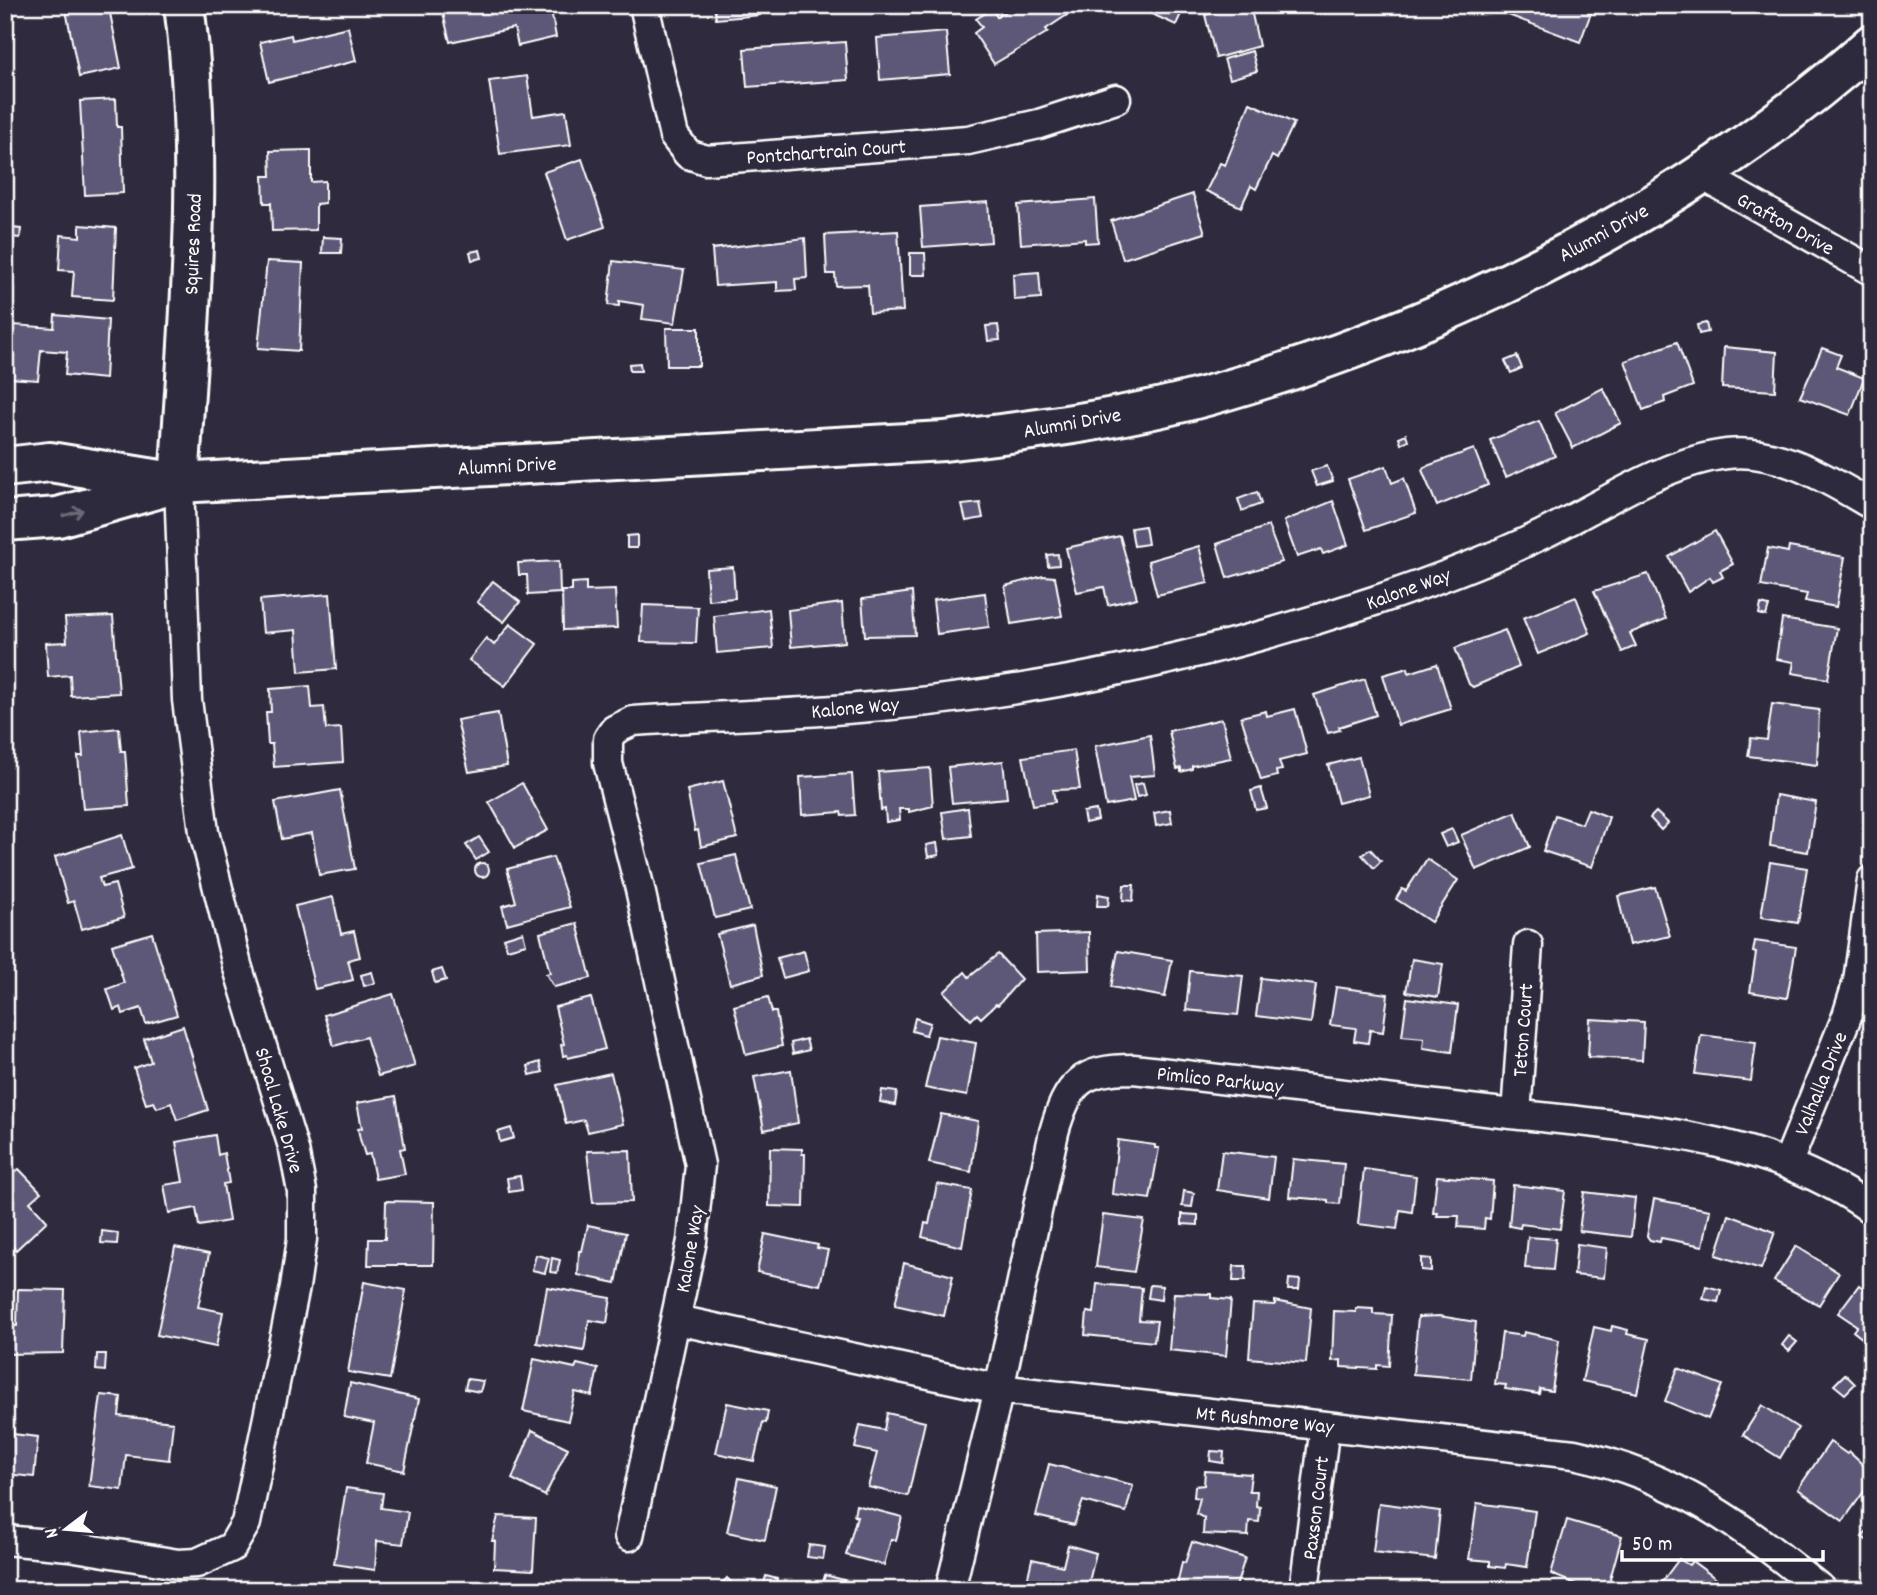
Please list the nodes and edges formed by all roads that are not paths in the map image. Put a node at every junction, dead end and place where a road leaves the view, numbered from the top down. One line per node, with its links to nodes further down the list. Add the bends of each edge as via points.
1 (184, 5): 8 (street, Squires Road, via 195,152)
2 (644, 5): 4 (street, Pontchartrain Court, via 674,136 688,154 705,160 968,140 1039,124)
3 (1872, 44): 5 (street, Alumni Drive, via 1766,130)
4 (1116, 99)
5 (1700, 174): 6 (street, Grafton Drive); 8 (street, Alumni Drive, via 1628,221 1536,268 1354,348 1223,391 1068,426 944,442)
6 (1872, 271)
7 (5, 467): 8 (street, Alumni Drive, via 50,462)
8 (179, 483): 10 (street, Alumni Drive, one-way to 8, via 58,517); 20 (street, Shoal Lake Drive, via 194,773 237,965 294,1150 302,1191 295,1287 246,1523 232,1547 197,1563 178,1564)
9 (1872, 505): 16 (street, Kalone Way, via 1796,465 1759,455 1728,454 1660,475 1541,535 1442,577 1351,609 1197,652 1103,673 953,697 835,710 633,721 614,730 608,739 608,763 700,1165)
10 (5, 521)
11 (1872, 880): 14 (street, Valhalla Drive, via 1858,981)
12 (1528, 945): 13 (street, Teton Court)
13 (1516, 1114): 14 (street, Pimlico Parkway, via 1684,1134); 17 (street, Pimlico Parkway, via 1133,1069 1090,1073 1061,1106)
14 (1788, 1162): 15 (street, Pimlico Parkway)
15 (1872, 1210)
16 (677, 1320): 17 (street, Mt Rushmore Way); 19 (street, Kalone Way)
17 (999, 1389): 18 (street, Mt Rushmore Way); 22 (street, Pimlico Parkway)
18 (1325, 1426): 21 (street, Mt Rushmore Way, via 1574,1454 1636,1470 1713,1508); 23 (street, Paxson Court)
19 (629, 1536)
20 (5, 1540)
21 (1819, 1589)
22 (950, 1590)
23 (1304, 1590)

